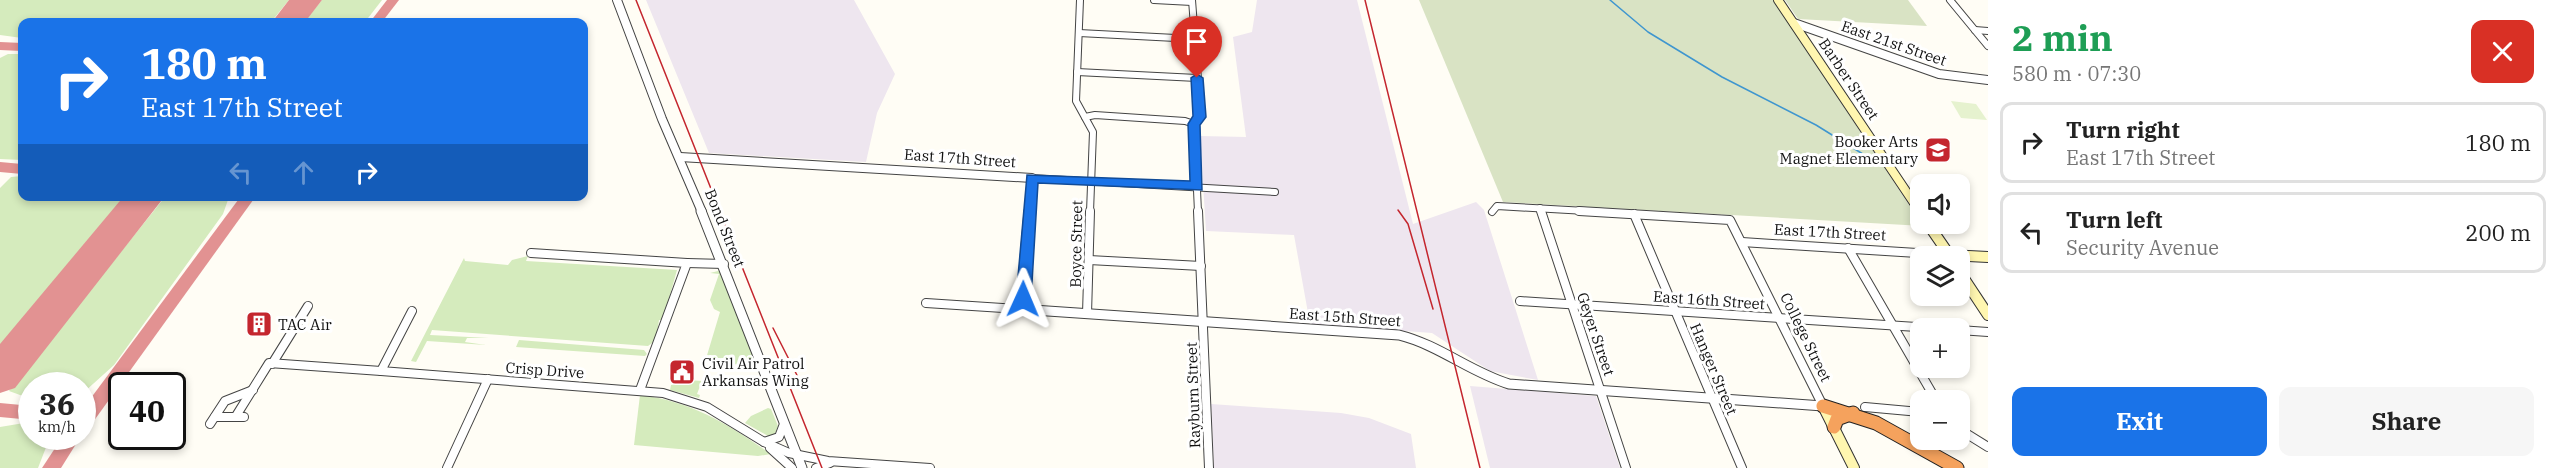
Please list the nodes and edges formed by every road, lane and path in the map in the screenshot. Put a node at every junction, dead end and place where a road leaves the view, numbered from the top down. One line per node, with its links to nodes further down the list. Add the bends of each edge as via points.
1 (617, 0): 18 (street, Bond Street)
2 (1080, 0): 10 (street, Boyce Street)
3 (1154, 0): 6 (street)
4 (1778, 0): 7 (main road, Barber Street)
5 (1950, 0): 8 (street)
6 (1192, 1): 11 (street, Rayburn Street)
7 (1794, 23): 15 (street, East 21st Street, via 1932,72); 23 (main road, Barber Street)
8 (1975, 30): 9 (street); 12 (street)
9 (1988, 31)
10 (1079, 33): 11 (street); 13 (street, Boyce Street)
11 (1195, 39): 14 (street, Rayburn Street)
12 (1988, 46)
13 (1077, 72): 14 (street); 16 (street, Boyce Street, via 1077,107)
14 (1197, 78): 17 (street, Rayburn Street, via 1200,117)
15 (1988, 80)
16 (1085, 117): 17 (street); 20 (street, Boyce Street, via 1093,132)
17 (1194, 124): 21 (street, Rayburn Street)
18 (680, 157): 19 (street, East 17th Street); 35 (street, Bond Street)
19 (1032, 178): 20 (street, East 17th Street); 42 (street, via 1022,294)
20 (1091, 180): 21 (street, East 17th Street); 33 (street, Boyce Street)
21 (1197, 187): 22 (street, East 17th Street); 36 (street, Rayburn Street)
22 (1275, 192)
23 (1910, 197)
24 (1540, 208): 25 (street, via 1497,206); 26 (street); 40 (street, Geyer Street)
25 (1492, 213)
26 (1634, 214): 27 (street, College Street, via 1730,220); 44 (street, Hanger Street)
27 (1742, 242): 28 (street, East 17th Street); 47 (street, College Street)
28 (1848, 248): 30 (street, East 17th Street); 49 (street)
29 (531, 253): 34 (street)
30 (1910, 253)
31 (1970, 257): 32 (main road, East 17th Street)
32 (1988, 257)
33 (1089, 260): 36 (street); 45 (street, Boyce Street)
34 (687, 263): 35 (street); 56 (street)
35 (724, 264): 64 (street, Bond Street)
36 (1202, 266): 48 (street, Rayburn Street)
37 (1970, 287): 46 (main road)
38 (1520, 301): 40 (street, East 16th Street)
39 (926, 303): 42 (street, East 15th Street)
40 (1570, 304): 44 (street, East 16th Street); 58 (street, Geyer Street)
41 (308, 306): 53 (street)
42 (1033, 310): 45 (street, East 15th Street)
43 (412, 311): 54 (street)
44 (1675, 312): 47 (street, East 16th Street); 60 (street, Hanger Street)
45 (1087, 314): 48 (street, East 15th Street)
46 (1988, 315)
47 (1780, 318): 49 (street, East 16th Street); 61 (street, College Street)
48 (1204, 322): 58 (street, East 15th Street, via 1405,336 1502,382); 76 (street, Rayburn Street)
49 (1893, 326): 50 (street, East 16th Street); 57 (street)
50 (1910, 327)
51 (1970, 331): 52 (street)
52 (1988, 332)
53 (272, 364): 54 (street, Crisp Drive); 59 (street, via 269,363)
54 (381, 371): 55 (street, Crisp Drive)
55 (488, 379): 56 (street, Crisp Drive); 71 (street)
56 (640, 390): 67 (street, Crisp Drive, via 694,402)
57 (1930, 390)
58 (1602, 391): 60 (street, East 15th Street); 77 (street, Geyer Street)
59 (251, 393): 59 (street, via 227,397 212,420 240,417)
60 (1711, 398): 61 (street, East 15th Street); 78 (street, Hanger Street)
61 (1823, 406): 62 (highway); 65 (main road, College Street)
62 (1859, 410): 63 (street); 65 (highway, via 1838,419); 80 (highway)
63 (1910, 412)
64 (784, 421): 67 (street, via 779,437); 69 (street, Bond Street)
65 (1834, 427): 79 (main road, College Street)
66 (1970, 436): 68 (street)
67 (764, 442): 69 (street, Crisp Drive); 72 (street, Crisp Drive)
68 (1988, 447)
69 (797, 455): 70 (street, Crisp Drive); 73 (street, Bond Street)
70 (842, 462): 74 (street); 75 (street)
71 (447, 468)
72 (792, 468)
73 (802, 468)
74 (816, 468)
75 (930, 468)
76 (1209, 468)
77 (1626, 468)
78 (1742, 468)
79 (1854, 468)
80 (1957, 468)

